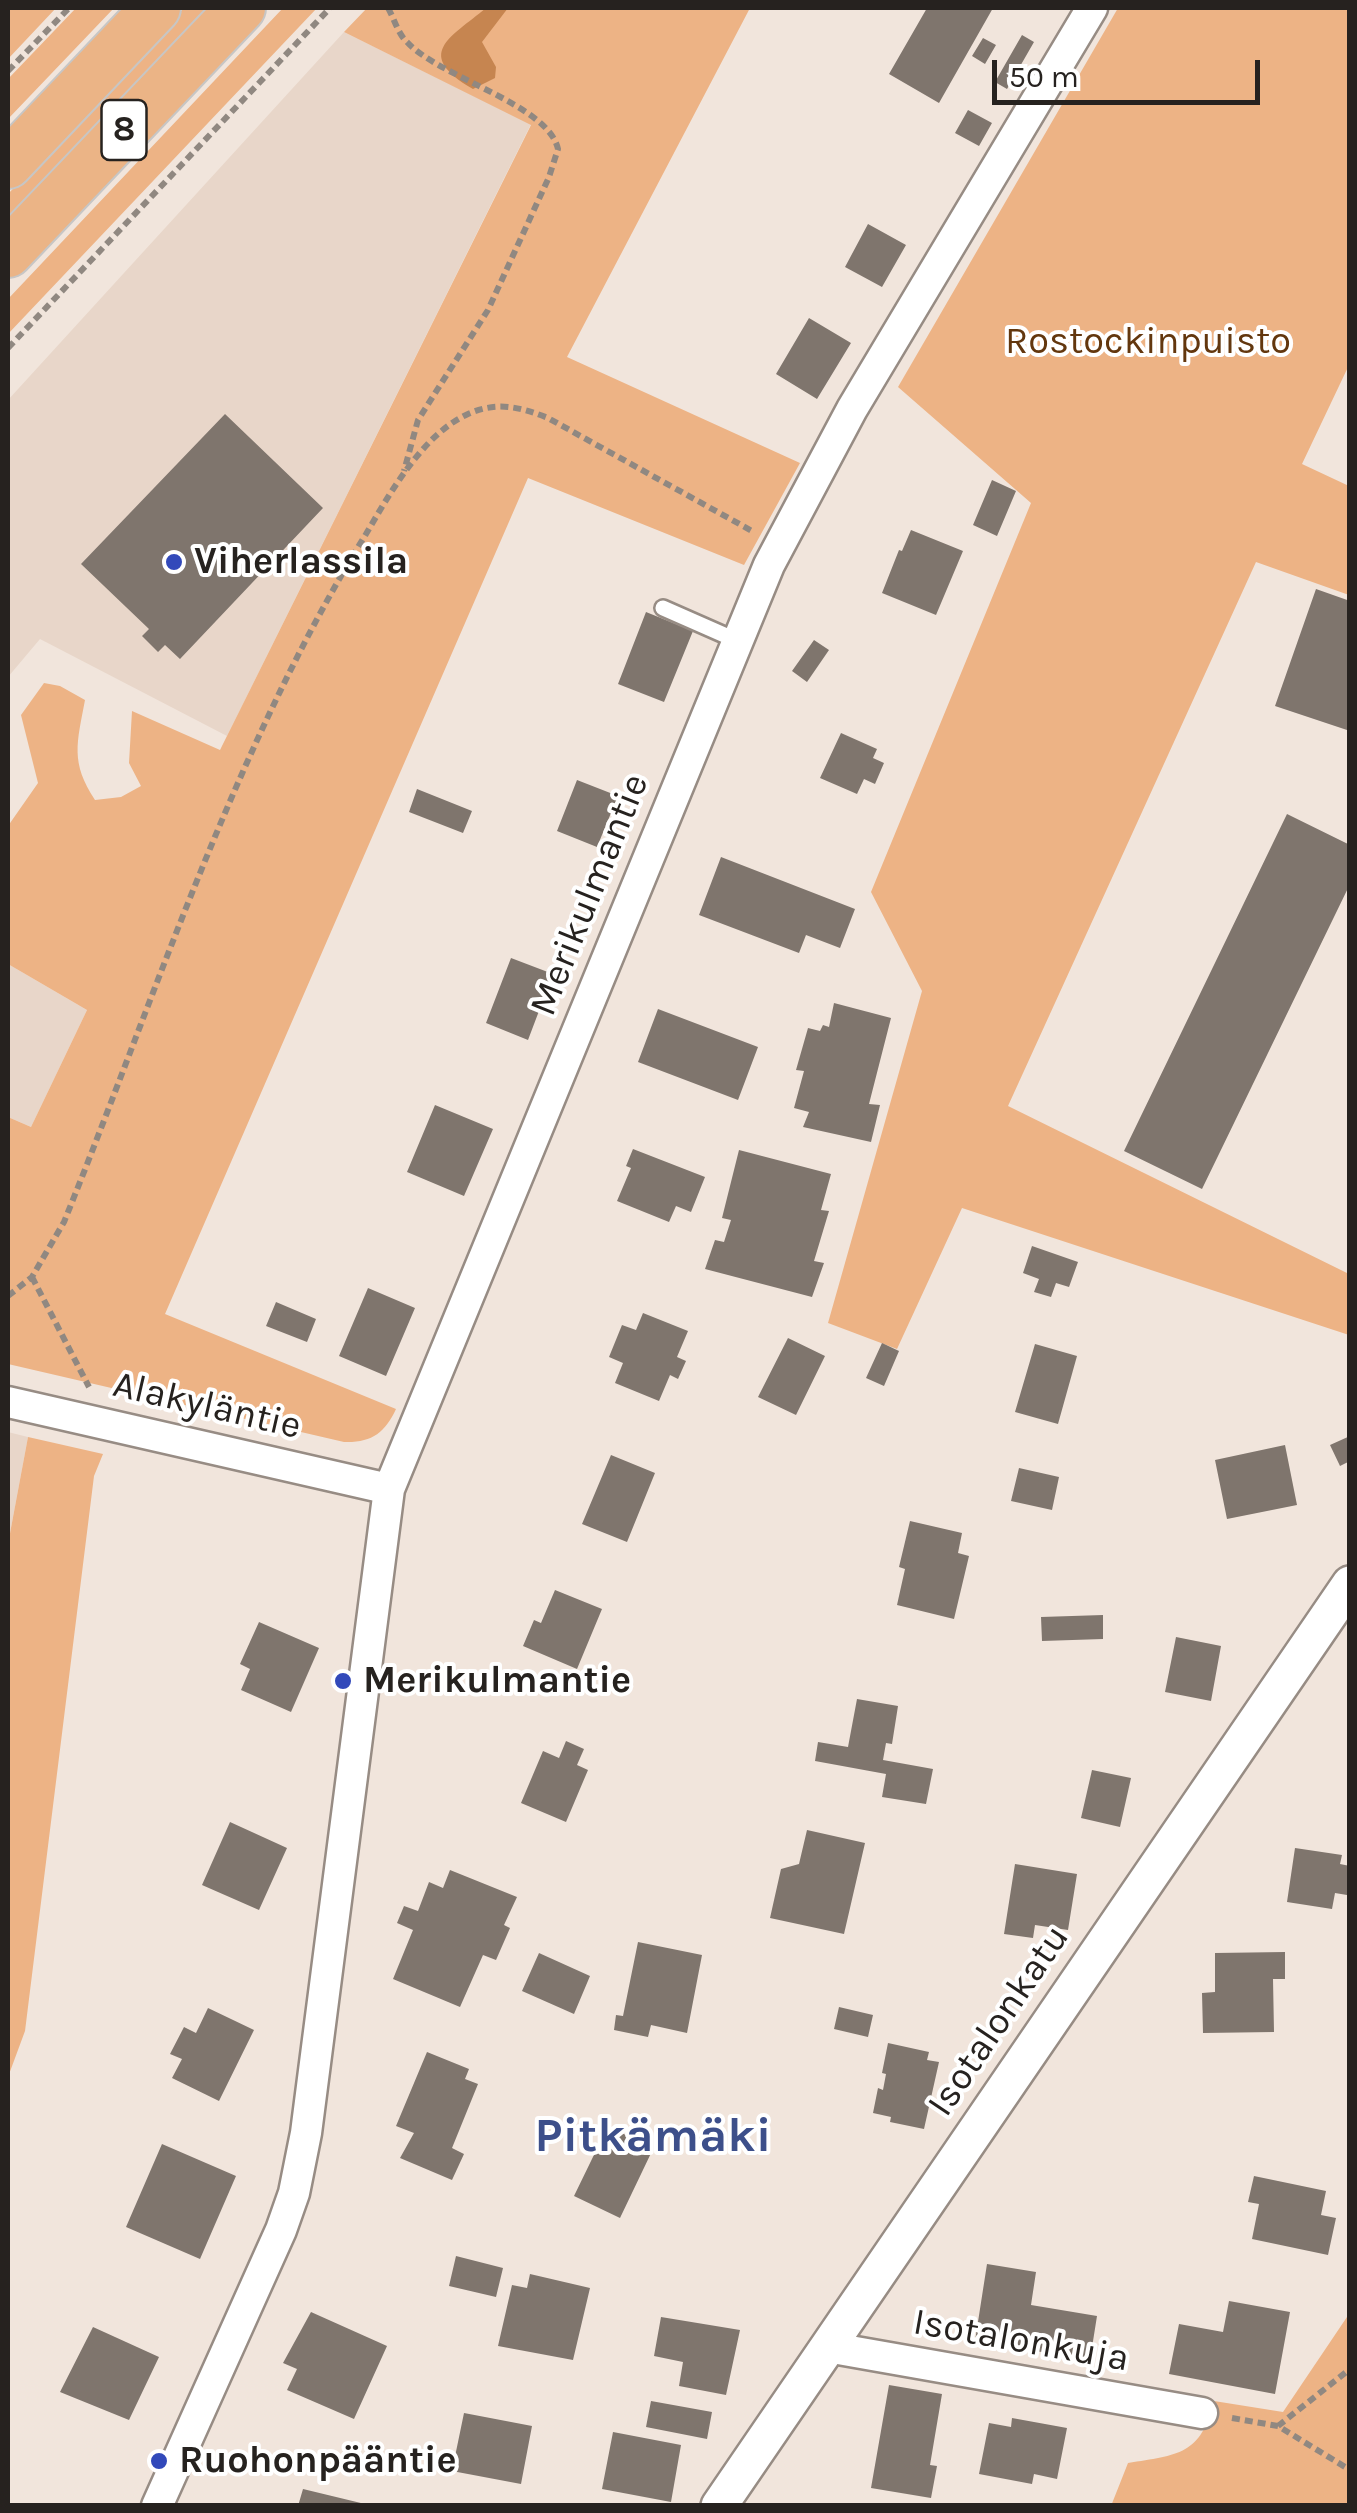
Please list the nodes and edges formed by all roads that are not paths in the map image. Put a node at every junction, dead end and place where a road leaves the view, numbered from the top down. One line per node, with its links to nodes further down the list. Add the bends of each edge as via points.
1 (156, 8): 4 (highway, 8)
2 (241, 8): 5 (highway, 8)
3 (1092, 8): 7 (street, Merikulmantie, via 852,408)
4 (8, 164)
5 (8, 253)
6 (663, 608): 7 (lane)
7 (738, 641): 9 (street, Merikulmantie)
8 (8, 1402): 9 (street, Alakyläntie)
9 (389, 1488): 13 (street, Merikulmantie, via 294,2194)
10 (1350, 1584): 11 (street, Isotalonkatu)
11 (827, 2347): 12 (street, Isotalonkuja); 14 (street, Isotalonkatu)
12 (1202, 2413)
13 (157, 2506)
14 (719, 2506)

